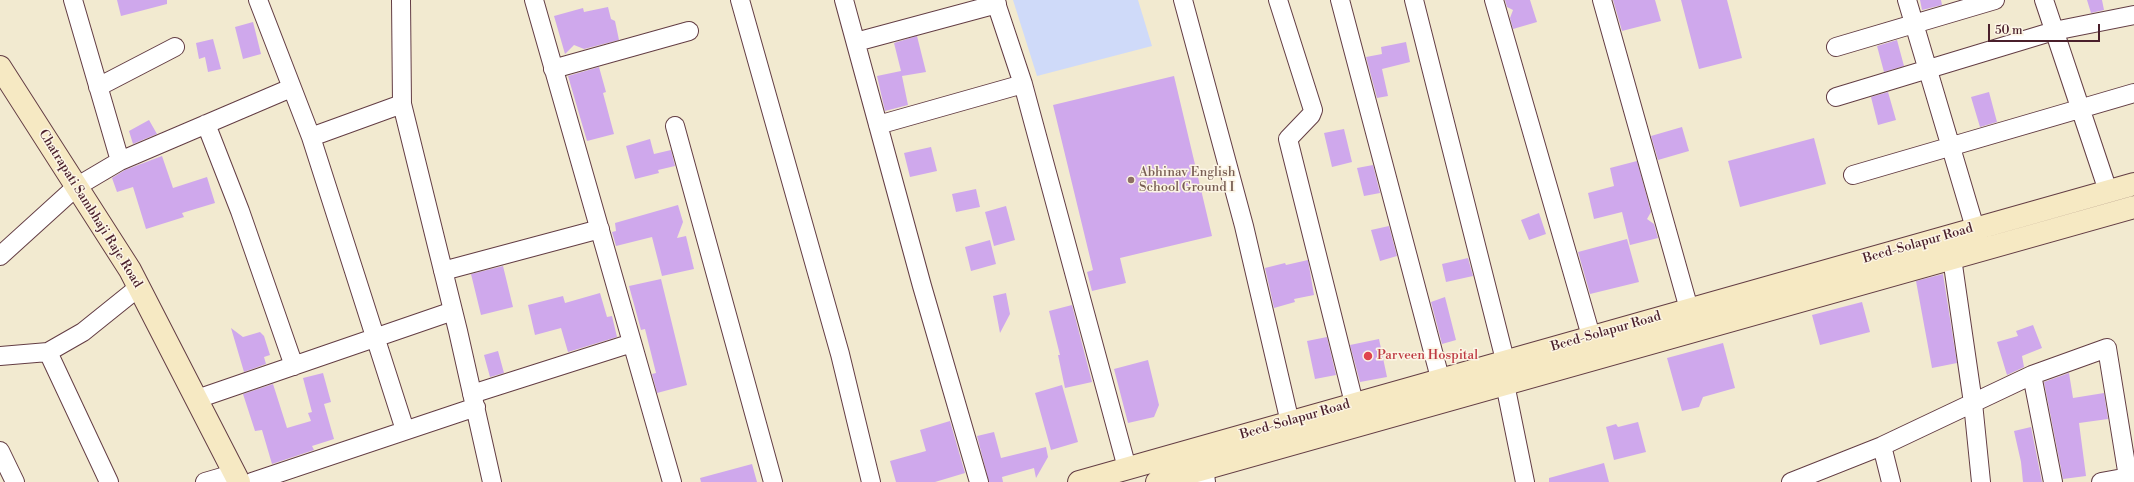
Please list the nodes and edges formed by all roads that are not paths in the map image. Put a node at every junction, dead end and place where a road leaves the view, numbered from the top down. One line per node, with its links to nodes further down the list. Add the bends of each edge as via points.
1 (72, 0): 28 (street)
2 (258, 0): 29 (street)
3 (401, 0): 32 (street)
4 (534, 0): 25 (street)
5 (740, 0): 81 (street, via 840,354)
6 (844, 0): 21 (street)
7 (1183, 0): 67 (street, via 1244,226 1288,414)
8 (1278, 0): 65 (street, via 1313,110 1288,139)
9 (1340, 0): 61 (street)
10 (1414, 0): 58 (street)
11 (1494, 0): 53 (street)
12 (1602, 0): 51 (street)
13 (1908, 0): 18 (street)
14 (1995, 0): 18 (street)
15 (2044, 0): 20 (street)
16 (996, 2): 21 (street); 27 (street)
17 (2134, 15): 20 (street)
18 (1914, 24): 23 (street); 26 (street)
19 (689, 31): 25 (street)
20 (2054, 31): 26 (street); 33 (street)
21 (856, 42): 35 (street)
22 (175, 47): 28 (street)
23 (1836, 47)
24 (0, 67): 42 (main road, Chatrapati Sambhaji Raje Road)
25 (553, 69): 46 (street)
26 (1928, 69): 31 (street); 38 (street)
27 (1023, 84): 35 (street); 71 (street)
28 (98, 87): 39 (street)
29 (291, 88): 34 (street); 37 (street)
30 (2134, 94): 33 (street)
31 (1836, 97)
32 (402, 104): 37 (street); 49 (street)
33 (2080, 108): 38 (street); 43 (street)
34 (206, 124): 39 (street); 59 (street, via 240,211)
35 (878, 125): 82 (street)
36 (675, 126): 80 (street)
37 (311, 137): 54 (street)
38 (1951, 146): 40 (street); 45 (street)
39 (120, 161): 42 (street)
40 (1853, 175)
41 (2134, 184): 43 (main road, Beed-Solapur Road)
42 (76, 187): 47 (street); 50 (main road, Chatrapati Sambhaji Raje Road)
43 (2108, 191): 45 (main road, Beed-Solapur Road)
44 (2134, 207): 48 (main road, Beed-Solapur Road)
45 (1975, 228): 51 (main road, Beed-Solapur Road)
46 (600, 229): 49 (street); 55 (street)
47 (0, 256)
48 (1952, 258): 62 (main road, Beed-Solapur Road); 66 (street)
49 (443, 271): 52 (street)
50 (139, 287): 56 (street, via 84,332); 63 (main road, Chatrapati Sambhaji Raje Road)
51 (1689, 309): 53 (main road, Beed-Solapur Road)
52 (453, 311): 54 (street); 64 (street)
53 (1591, 336): 58 (main road, Beed-Solapur Road)
54 (376, 337): 59 (street); 68 (street)
55 (632, 343): 64 (street); 79 (street)
56 (48, 352): 57 (street); 76 (street)
57 (0, 356)
58 (1505, 360): 61 (main road, Beed-Solapur Road)
59 (294, 366): 63 (street)
60 (2032, 374): 66 (street); 73 (street, via 2107,348); 89 (street)
61 (1440, 378): 65 (main road, Beed-Solapur Road)
62 (1505, 384): 72 (main road, Beed-Solapur Road); 85 (street)
63 (198, 399): 74 (main road, Chatrapati Sambhaji Raje Road)
64 (474, 400): 68 (street); 78 (street)
65 (1354, 403): 67 (main road, Beed-Solapur Road)
66 (1973, 403): 69 (street); 88 (street)
67 (1292, 421): 71 (main road, Beed-Solapur Road)
68 (405, 430): 74 (street)
69 (1882, 446): 86 (street); 87 (street)
70 (0, 451): 75 (street)
71 (1127, 468): 83 (main road, Beed-Solapur Road)
72 (1205, 475): 84 (main road, Beed-Solapur Road)
73 (2131, 476): 90 (street)
74 (242, 479): 77 (street)
75 (16, 482)
76 (109, 482)
77 (204, 482)
78 (492, 482)
79 (672, 482)
80 (773, 482)
81 (871, 482)
82 (980, 482)
83 (1079, 482)
84 (1157, 482)
85 (1525, 482)
86 (1791, 482)
87 (1891, 482)
88 (1981, 482)
89 (2053, 482)
90 (2101, 482)

